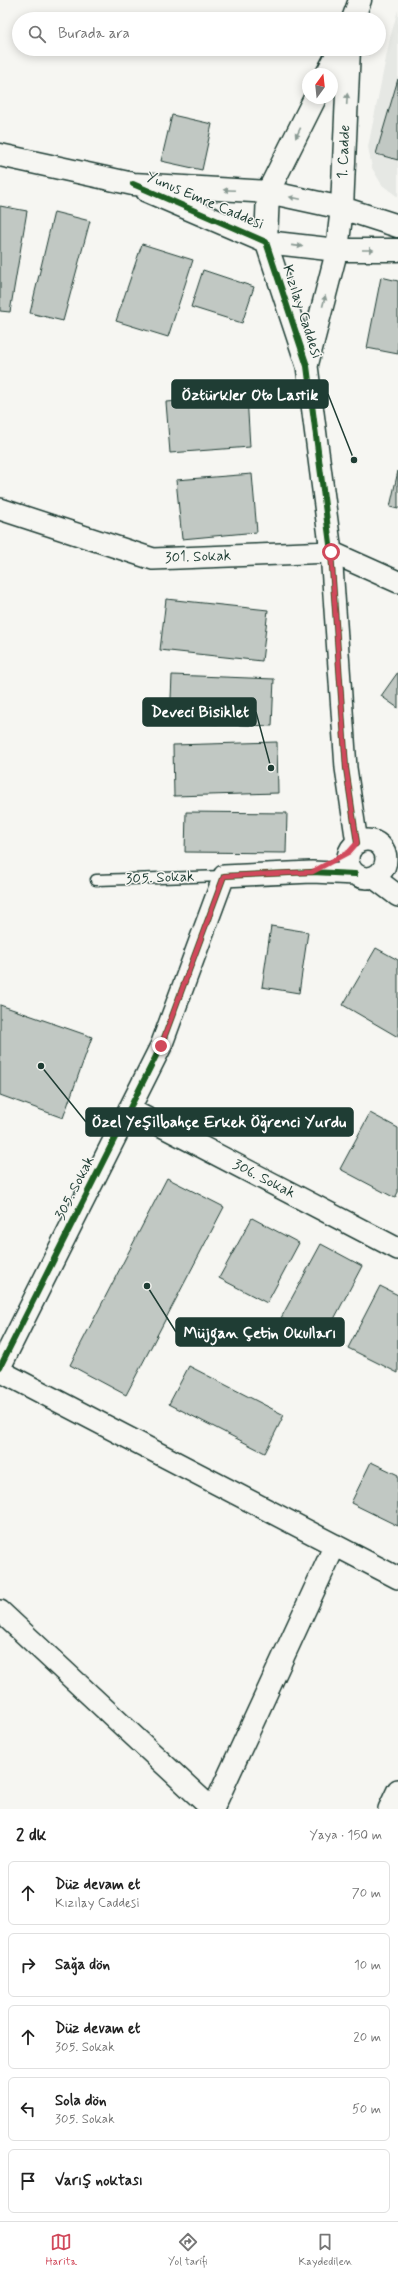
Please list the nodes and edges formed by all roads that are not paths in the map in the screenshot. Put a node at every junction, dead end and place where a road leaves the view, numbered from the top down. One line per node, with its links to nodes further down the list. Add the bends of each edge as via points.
1 (360, 0): 2 (street)
2 (356, 12)
3 (336, 56): 5 (street)
4 (349, 56): 10 (street, 1. Cadde, one-way to 4)
5 (330, 68)
6 (312, 104): 9 (street, one-way to 9)
7 (0, 155): 8 (street, Yunus Emre Caddesi)
8 (133, 184): 9 (street, Yunus Emre Caddesi, one-way to 8); 12 (street, Yunus Emre Caddesi)
9 (268, 192): 10 (street, Yunus Emre Caddesi, one-way to 9); 12 (street)
10 (342, 208): 11 (street); 13 (street, 1. Cadde)
11 (398, 226)
12 (266, 242): 13 (street, Yunus Emre Caddesi, one-way to 13); 15 (street, Kızılay Caddesi)
13 (337, 250): 14 (street, one-way to 14); 15 (street, Kızılay Caddesi, one-way to 13)
14 (398, 250)
15 (307, 366): 17 (street, Kızılay Caddesi)
16 (0, 509): 17 (street, 301. Sokak, via 153,559)
17 (331, 552): 18 (street, 301. Sokak); 19 (street, Kızılay Caddesi, via 346,768)
18 (398, 582)
19 (373, 852): 20 (street); 22 (street, via 383,869); 22 (street, Kızılay Caddesi, via 348,864)
20 (312, 872): 21 (street, 305. Sokak); 22 (street, 305. Sokak)
21 (224, 876): 23 (lane, 305. Sokak); 25 (street, 305. Sokak, via 161,1046)
22 (364, 876): 24 (street)
23 (96, 880)
24 (398, 896)
25 (129, 1109): 26 (street, 306. Sokak); 27 (street, 305. Sokak)
26 (398, 1249)
27 (0, 1367)
28 (0, 1371): 29 (street)
29 (335, 1545): 30 (street); 33 (street)
30 (398, 1578)
31 (0, 1611): 33 (street)
32 (398, 1790): 34 (street)
33 (212, 1809)
34 (389, 1809)

